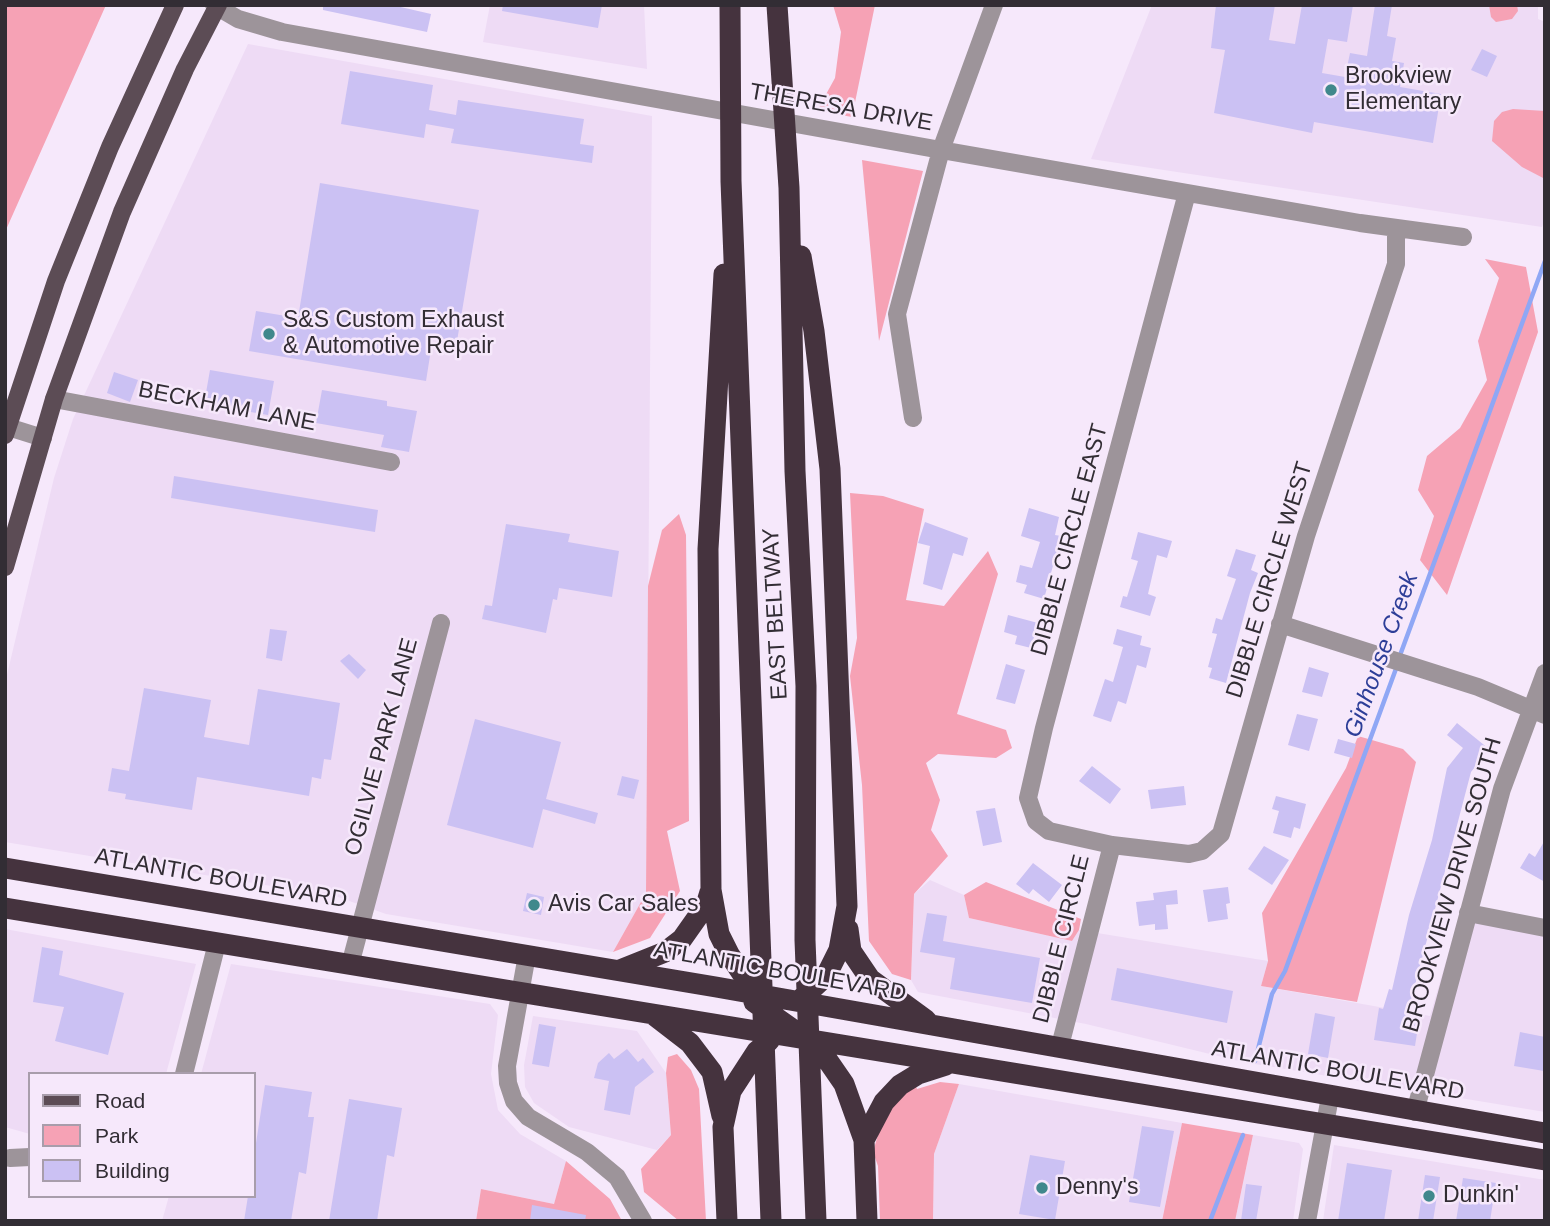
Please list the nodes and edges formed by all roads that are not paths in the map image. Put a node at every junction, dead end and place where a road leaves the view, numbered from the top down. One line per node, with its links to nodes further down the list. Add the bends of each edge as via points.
1 (175, 5): 14 (main road, via 73,239)
2 (730, 5): 7 (highway, EAST BELTWAY)
3 (777, 5): 8 (highway, EAST BELTWAY)
4 (994, 5): 6 (street)
5 (216, 6): 6 (street, THERESA DRIVE, via 238,19 282,32); 12 (main road, via 136,175)
6 (941, 150): 9 (street, THERESA DRIVE); 13 (street, via 898,314)
7 (731, 181): 24 (highway, via 716,361 708,549); 54 (highway, EAST BELTWAY)
8 (789, 188): 25 (highway, via 814,331 830,469); 55 (highway, EAST BELTWAY, via 795,471 806,686 805,940)
9 (1187, 193): 10 (street, THERESA DRIVE); 22 (street, DIBBLE CIRCLE EAST, via 1028,798 1036,821 1049,831)
10 (1396, 228): 11 (street, THERESA DRIVE); 19 (street, DIBBLE CIRCLE WEST, via 1396,264)
11 (1463, 237)
12 (54, 399): 15 (main road); 16 (street, BECKHAM LANE)
13 (913, 418)
14 (6, 431): 15 (street)
15 (43, 438): 17 (main road)
16 (391, 462)
17 (5, 566)
18 (441, 623): 29 (street, OGILVIE PARK LANE)
19 (1280, 624): 21 (street, via 1478,687); 22 (street, DIBBLE CIRCLE WEST, via 1221,834 1202,851 1189,854)
20 (1545, 673): 21 (street, BROOKVIEW DRIVE SOUTH)
21 (1538, 712): 27 (street, BROOKVIEW DRIVE SOUTH, via 1502,789)
22 (1112, 845): 39 (street, DIBBLE CIRCLE)
23 (5, 868): 29 (highway, ATLANTIC BOULEVARD)
24 (711, 890): 33 (highway, via 682,939 665,952); 36 (highway, via 717,926 729,954)
25 (847, 906): 36 (highway, via 839,950 826,976); 37 (highway, via 851,951 859,965 884,993)
26 (5, 908): 30 (highway)
27 (1468, 913): 28 (street); 44 (street, BROOKVIEW DRIVE SOUTH)
28 (1545, 928)
29 (358, 929): 31 (highway, ATLANTIC BOULEVARD); 32 (street, OGILVIE PARK LANE)
30 (217, 943): 32 (highway); 42 (street)
31 (527, 955): 33 (highway, ATLANTIC BOULEVARD); 34 (street)
32 (350, 965): 34 (highway)
33 (619, 971): 36 (highway, ATLANTIC BOULEVARD, via 716,987)
34 (519, 990): 35 (highway); 52 (street, via 507,1066 514,1101 528,1117 587,1152 617,1177)
35 (651, 1013): 36 (highway, via 712,1024 744,1024); 46 (highway, via 690,1043 712,1072)
36 (783, 1014): 37 (highway, ATLANTIC BOULEVARD, via 854,1012); 38 (highway); 40 (highway); 46 (highway, via 731,1091)
37 (934, 1025): 39 (highway, ATLANTIC BOULEVARD)
38 (808, 1040): 40 (highway); 48 (highway, via 844,1084)
39 (1060, 1046): 43 (highway, ATLANTIC BOULEVARD)
40 (876, 1052): 41 (highway)
41 (949, 1064): 45 (highway); 48 (highway, via 900,1085 884,1102)
42 (185, 1072)
43 (1330, 1097): 44 (highway, ATLANTIC BOULEVARD); 45 (street)
44 (1415, 1112): 47 (highway, ATLANTIC BOULEVARD)
45 (1324, 1124): 51 (highway); 57 (street)
46 (723, 1126): 53 (highway)
47 (1545, 1133)
48 (864, 1140): 56 (highway)
49 (28, 1157): 50 (street)
50 (10, 1158)
51 (1545, 1160)
52 (643, 1221)
53 (727, 1221)
54 (771, 1221)
55 (816, 1221)
56 (867, 1221)
57 (1307, 1221)

